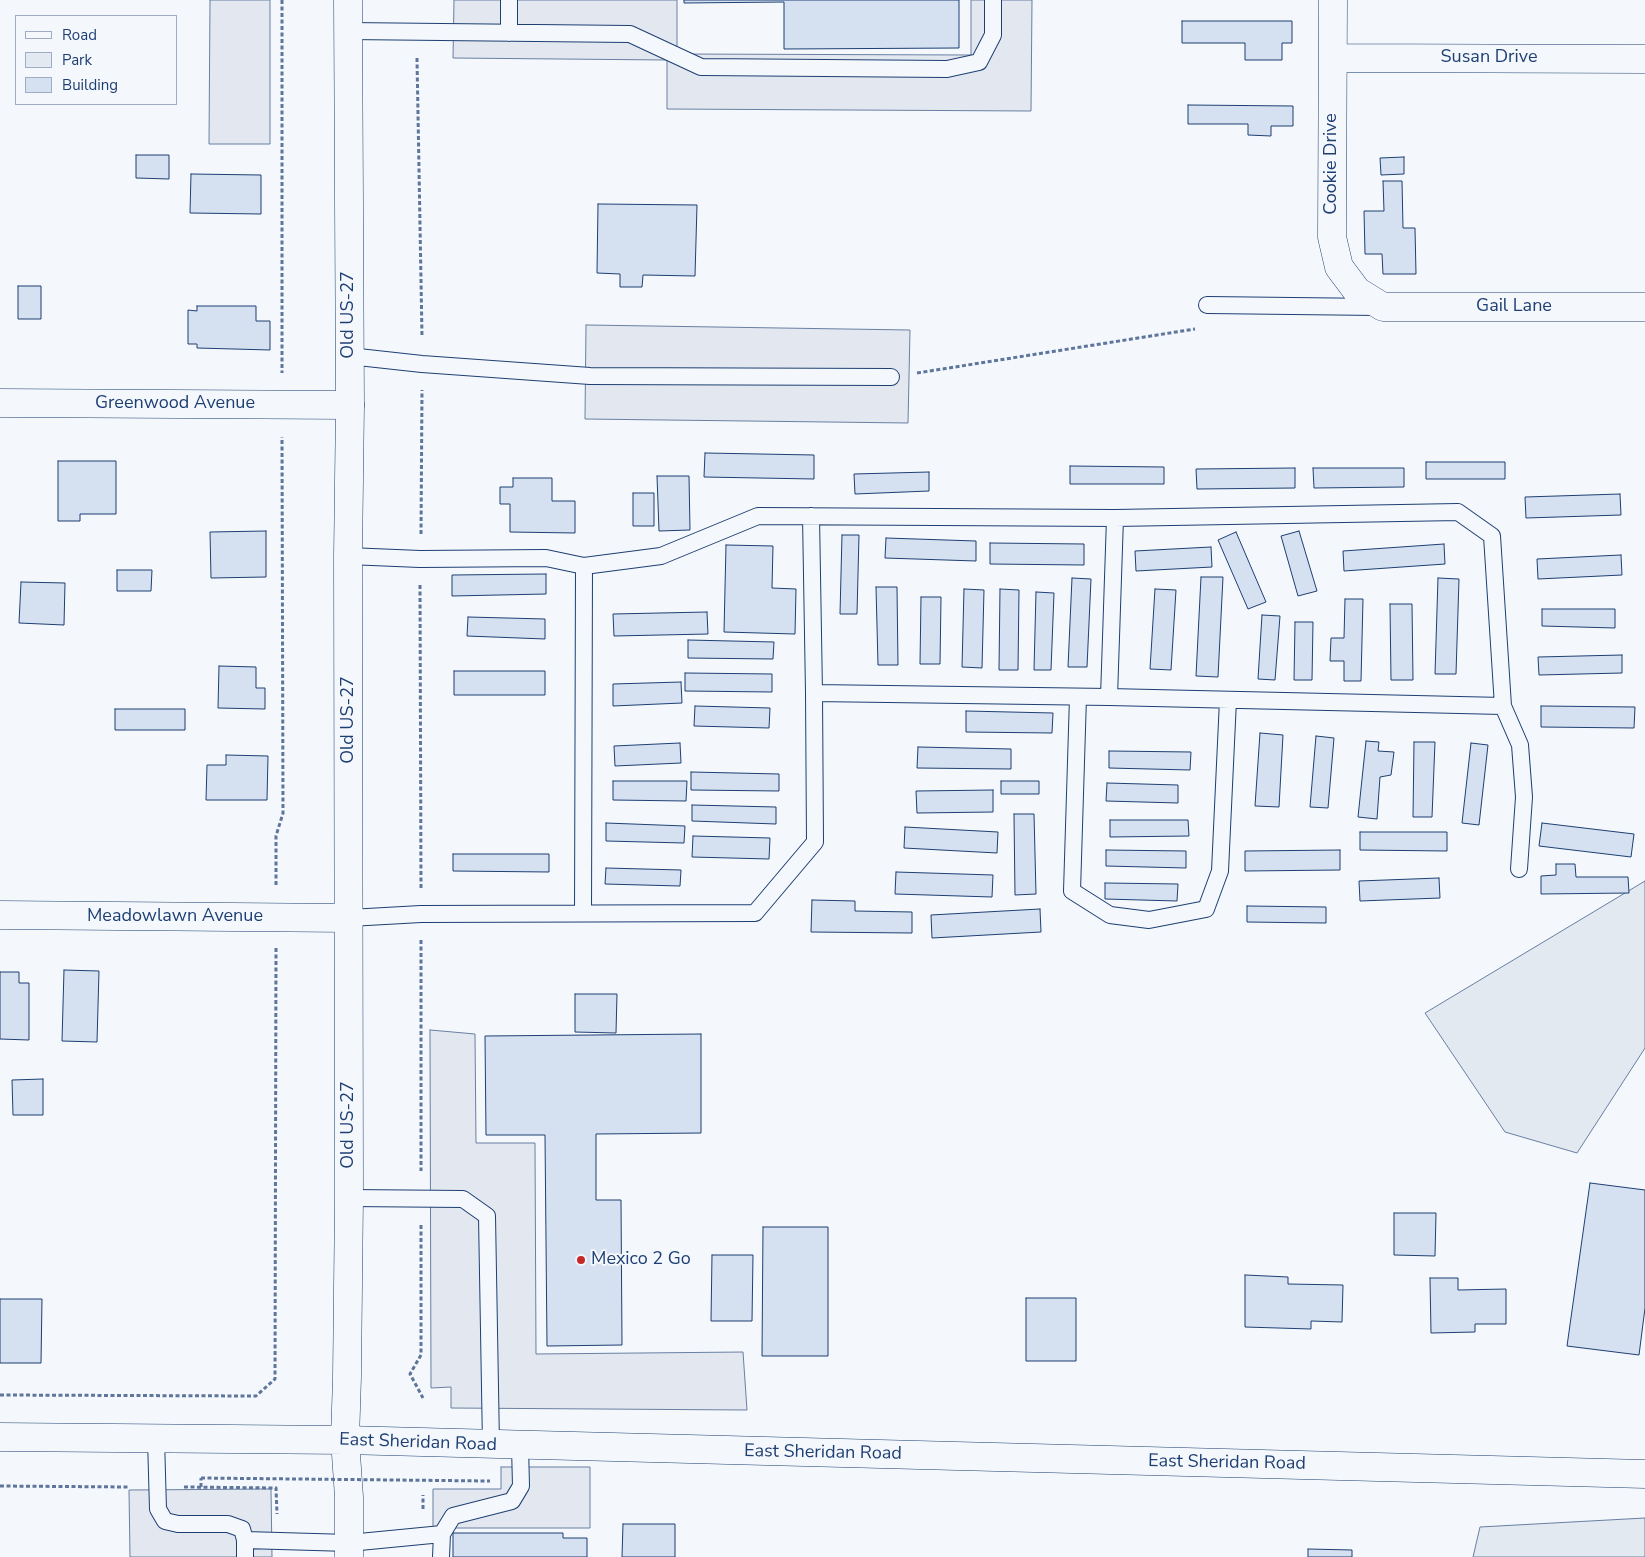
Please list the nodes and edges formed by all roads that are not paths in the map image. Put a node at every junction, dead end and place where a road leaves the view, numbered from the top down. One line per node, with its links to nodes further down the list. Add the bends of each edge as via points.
1 (348, 0): 5 (street, Old US-27)
2 (509, 0): 6 (lane)
3 (993, 0): 6 (lane, via 993,35 979,62 947,68 701,67 630,34)
4 (1333, 0): 7 (street, Cookie Drive)
5 (348, 31): 6 (lane); 12 (street, Old US-27)
6 (509, 33)
7 (1333, 58): 8 (street, Susan Drive); 10 (street, Cookie Drive, via 1332,237 1339,267 1357,291)
8 (1645, 59)
9 (1207, 305): 10 (lane)
10 (1383, 307): 11 (street, Gail Lane)
11 (1645, 307)
12 (349, 356): 13 (lane, via 590,376); 15 (street, Old US-27)
13 (892, 377)
14 (0, 403): 15 (street, Greenwood Avenue)
15 (350, 404): 18 (street, Old US-27)
16 (811, 516): 17 (lane); 19 (lane, via 758,516 661,556); 20 (lane)
17 (1115, 518): 22 (lane); 24 (lane, via 1458,512 1492,536)
18 (348, 556): 19 (lane, via 546,558); 28 (street, Old US-27)
19 (584, 566): 26 (lane)
20 (814, 693): 21 (lane); 26 (lane, via 815,842 755,913)
21 (1078, 697): 22 (lane); 23 (lane, via 1072,891 1110,915 1150,920 1206,908 1220,871)
22 (1109, 697): 23 (lane)
23 (1228, 700): 24 (lane)
24 (1503, 706): 25 (lane, via 1520,745 1524,797)
25 (1519, 869)
26 (583, 913): 28 (lane)
27 (0, 916): 28 (street, Meadowlawn Avenue)
28 (349, 918): 29 (street, Old US-27)
29 (349, 1198): 32 (street, Old US-27); 33 (lane, via 463,1199 488,1216)
30 (0, 1437): 31 (street, East Sheridan Road)
31 (156, 1439): 32 (street, East Sheridan Road); 37 (lane, via 158,1509 164,1521 228,1524 242,1528)
32 (344, 1440): 33 (street, East Sheridan Road); 38 (street, Old US-27)
33 (491, 1445): 34 (street, East Sheridan Road)
34 (520, 1446): 35 (street, East Sheridan Road); 36 (lane, via 522,1486 512,1501 453,1516)
35 (1645, 1474)
36 (442, 1534): 38 (lane); 40 (lane)
37 (245, 1540): 38 (lane); 39 (lane)
38 (349, 1550)
39 (245, 1557)
40 (442, 1557)

